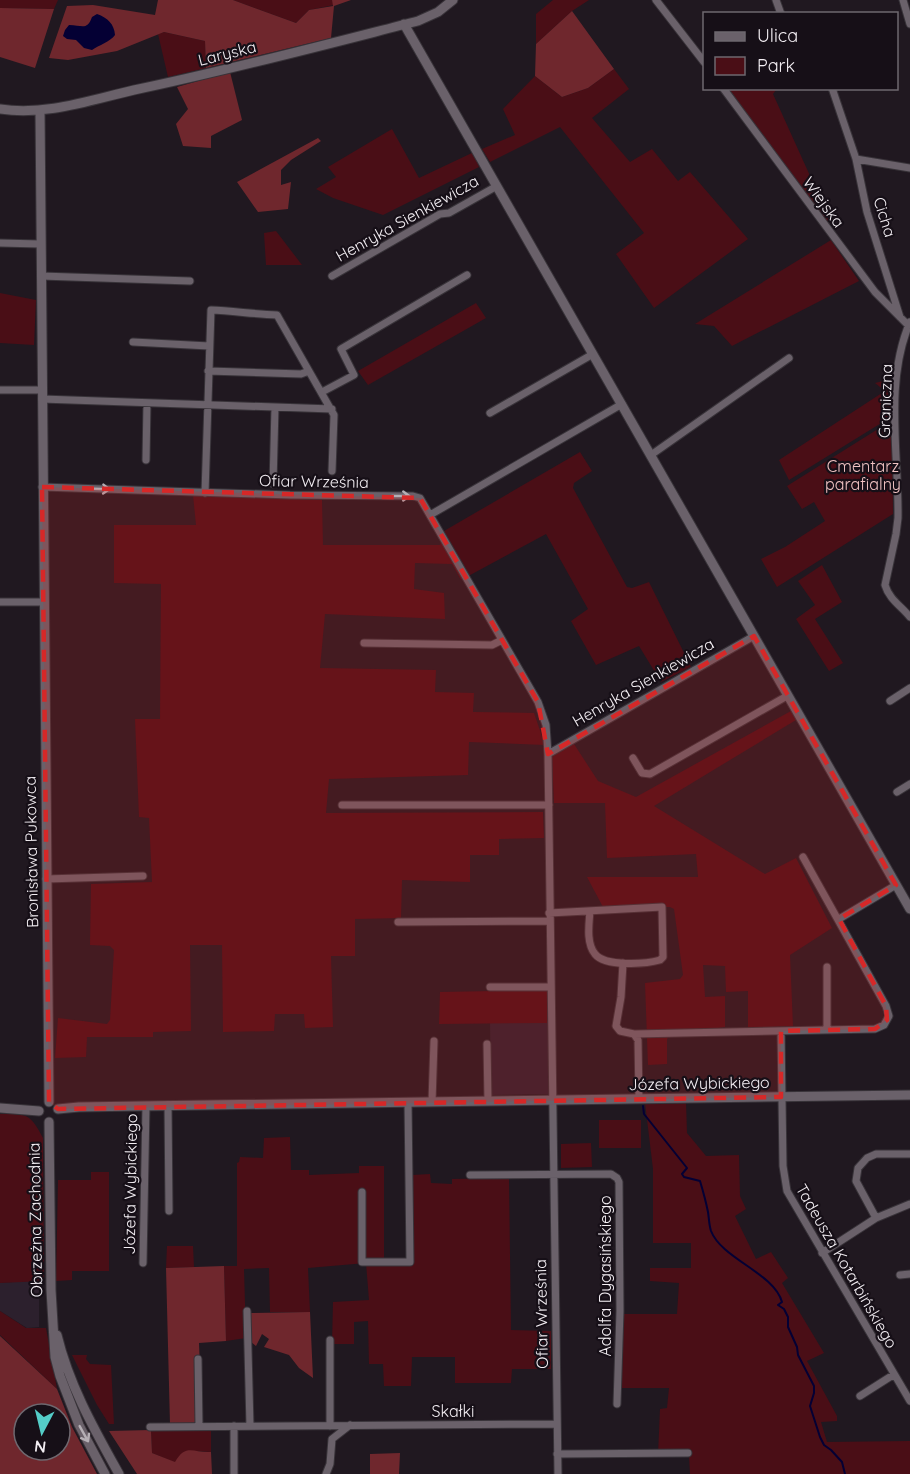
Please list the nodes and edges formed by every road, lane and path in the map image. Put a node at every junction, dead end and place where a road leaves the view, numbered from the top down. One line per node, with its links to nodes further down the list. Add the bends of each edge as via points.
1 (453, 0): 4 (street, Laryska, via 430,16)
2 (656, 0): 6 (street)
3 (903, 0): 5 (street)
4 (404, 24): 10 (street, Laryska); 13 (street, Henryka Sienkiewicza)
5 (910, 24)
6 (703, 59)
7 (724, 90): 20 (street, Wiejska, via 875,292)
8 (833, 90): 11 (street, Cicha)
9 (0, 109): 10 (street, Laryska)
10 (40, 111): 15 (street, Bronisława Pukowca)
11 (856, 159): 12 (street); 20 (street, Cicha, via 867,212)
12 (910, 168)
13 (497, 186): 18 (street, Henryka Sienkiewicza); 24 (street, Henryka Sienkiewicza)
14 (0, 243): 15 (street)
15 (40, 244): 17 (street, Bronisława Pukowca)
16 (467, 275): 29 (street, via 341,349 354,375)
17 (41, 276): 19 (street); 30 (street, Bronisława Pukowca)
18 (332, 276)
19 (190, 281)
20 (900, 317): 21 (street, Wiejska)
21 (909, 324): 46 (street, Graniczna, via 896,389 897,518 885,585)
22 (133, 342): 23 (street)
23 (209, 346): 26 (street); 27 (street, via 211,310 277,315)
24 (593, 354): 33 (street, Henryka Sienkiewicza); 36 (street)
25 (789, 358): 37 (street)
26 (208, 371): 27 (street); 32 (street)
27 (309, 371): 29 (street)
28 (0, 390): 30 (street)
29 (322, 392): 35 (street)
30 (42, 394): 31 (street); 41 (street, Bronisława Pukowca)
31 (147, 403): 32 (street); 38 (street)
32 (207, 405): 34 (street); 42 (street)
33 (622, 405): 37 (street, Henryka Sienkiewicza); 43 (street)
34 (275, 407): 35 (street); 40 (street)
35 (332, 409): 39 (street)
36 (490, 413)
37 (651, 455): 47 (street, Henryka Sienkiewicza)
38 (146, 460)
39 (332, 471)
40 (273, 484)
41 (42, 487): 42 (street, Ofiar Września, one-way to 42); 45 (street, Bronisława Pukowca)
42 (205, 493): 43 (street, Ofiar Września, one-way to 43, via 413,495 420,498)
43 (430, 515): 48 (street, Ofiar Września)
44 (0, 602): 45 (street)
45 (43, 602): 61 (street, Bronisława Pukowca)
46 (910, 617)
47 (754, 636): 51 (street, Henryka Sienkiewicza); 53 (street, Henryka Sienkiewicza)
48 (502, 640): 49 (street, via 492,645); 53 (street, Ofiar Września, via 538,702 546,725)
49 (364, 644)
50 (910, 687): 52 (street)
51 (787, 696): 54 (street, via 650,774 642,773); 62 (street, Henryka Sienkiewicza)
52 (890, 701)
53 (548, 754): 58 (street, Ofiar Września)
54 (633, 758)
55 (910, 784): 56 (street)
56 (897, 792)
57 (342, 805): 58 (street)
58 (549, 805): 65 (street, Ofiar Września)
59 (803, 857): 66 (street)
60 (143, 876): 61 (street)
61 (46, 879): 83 (street, Bronisława Pukowca)
62 (896, 885): 63 (street, Henryka Sienkiewicza); 66 (street)
63 (910, 909)
64 (590, 911): 65 (street); 69 (street, via 589,935 595,954); 69 (street, via 662,907 663,957)
65 (549, 913): 67 (street, Ofiar Września)
66 (839, 920): 73 (street, via 889,1016 884,1025 875,1029)
67 (549, 921): 68 (street); 72 (street, Ofiar Września)
68 (398, 922)
69 (623, 963): 75 (street, via 616,1026)
70 (827, 967): 73 (street)
71 (490, 987): 72 (street)
72 (551, 987): 81 (street, Ofiar Września)
73 (827, 1029): 74 (street)
74 (781, 1031): 75 (street); 79 (street, Tadeusza Kotarbińskiego)
75 (634, 1034): 80 (street, via 638,1040)
76 (434, 1041): 85 (street)
77 (487, 1044): 82 (street)
78 (910, 1095): 79 (street, Józefa Wybickiego)
79 (782, 1097): 80 (street, Józefa Wybickiego); 99 (street, Tadeusza Kotarbińskiego, via 786,1186)
80 (639, 1099): 81 (street, Józefa Wybickiego)
81 (553, 1100): 82 (street, Józefa Wybickiego); 93 (street, Ofiar Września)
82 (488, 1101): 85 (street, Józefa Wybickiego)
83 (49, 1102): 89 (street); 90 (street)
84 (408, 1102): 85 (street, Józefa Wybickiego); 86 (street, Józefa Wybickiego); 95 (street, via 410,1262 362,1262)
85 (432, 1102)
86 (168, 1105): 87 (street, Józefa Wybickiego); 97 (street)
87 (146, 1106): 89 (street, Józefa Wybickiego); 100 (street, Józefa Wybickiego)
88 (0, 1108): 90 (street)
89 (58, 1109): 91 (street, via 56,1118)
90 (39, 1111): 91 (street, via 41,1119)
91 (49, 1122): 104 (street, Obrzeżna Zachodnia)
92 (910, 1154): 98 (street, via 876,1154 858,1168 856,1181)
93 (553, 1174): 94 (street); 110 (street, Adolfa Dygasińskiego, via 610,1174 619,1182 621,1311); 111 (street, Ofiar Września)
94 (470, 1175)
95 (362, 1192)
96 (910, 1204): 98 (street)
97 (169, 1211)
98 (876, 1218): 99 (street)
99 (822, 1253): 107 (street, Tadeusza Kotarbińskiego)
100 (143, 1263)
101 (910, 1274): 102 (street)
102 (900, 1275)
103 (247, 1311): 116 (street)
104 (53, 1318): 120 (street, Obrzeżna Zachodnia, one-way to 120, via 60,1376 79,1425); 121 (street, Obrzeżna Zachodnia, via 68,1374)
105 (330, 1340): 112 (street)
106 (198, 1359): 114 (street)
107 (893, 1375): 108 (street, Tadeusza Kotarbińskiego); 109 (street, Tadeusza Kotarbińskiego)
108 (860, 1396)
109 (910, 1401)
110 (617, 1404)
111 (556, 1424): 113 (street, Skałki); 119 (street, Ofiar Września)
112 (330, 1425): 113 (street, Skałki); 116 (street, Skałki)
113 (350, 1425): 123 (street, via 332,1439)
114 (199, 1426): 115 (street, Skałki); 117 (street, Skałki)
115 (234, 1426): 116 (street, Skałki); 122 (street)
116 (250, 1426)
117 (150, 1427)
118 (688, 1453): 119 (street)
119 (557, 1454): 124 (street, Ofiar Września)
120 (105, 1474)
121 (119, 1474)
122 (234, 1474)
123 (326, 1474)
124 (558, 1474)

